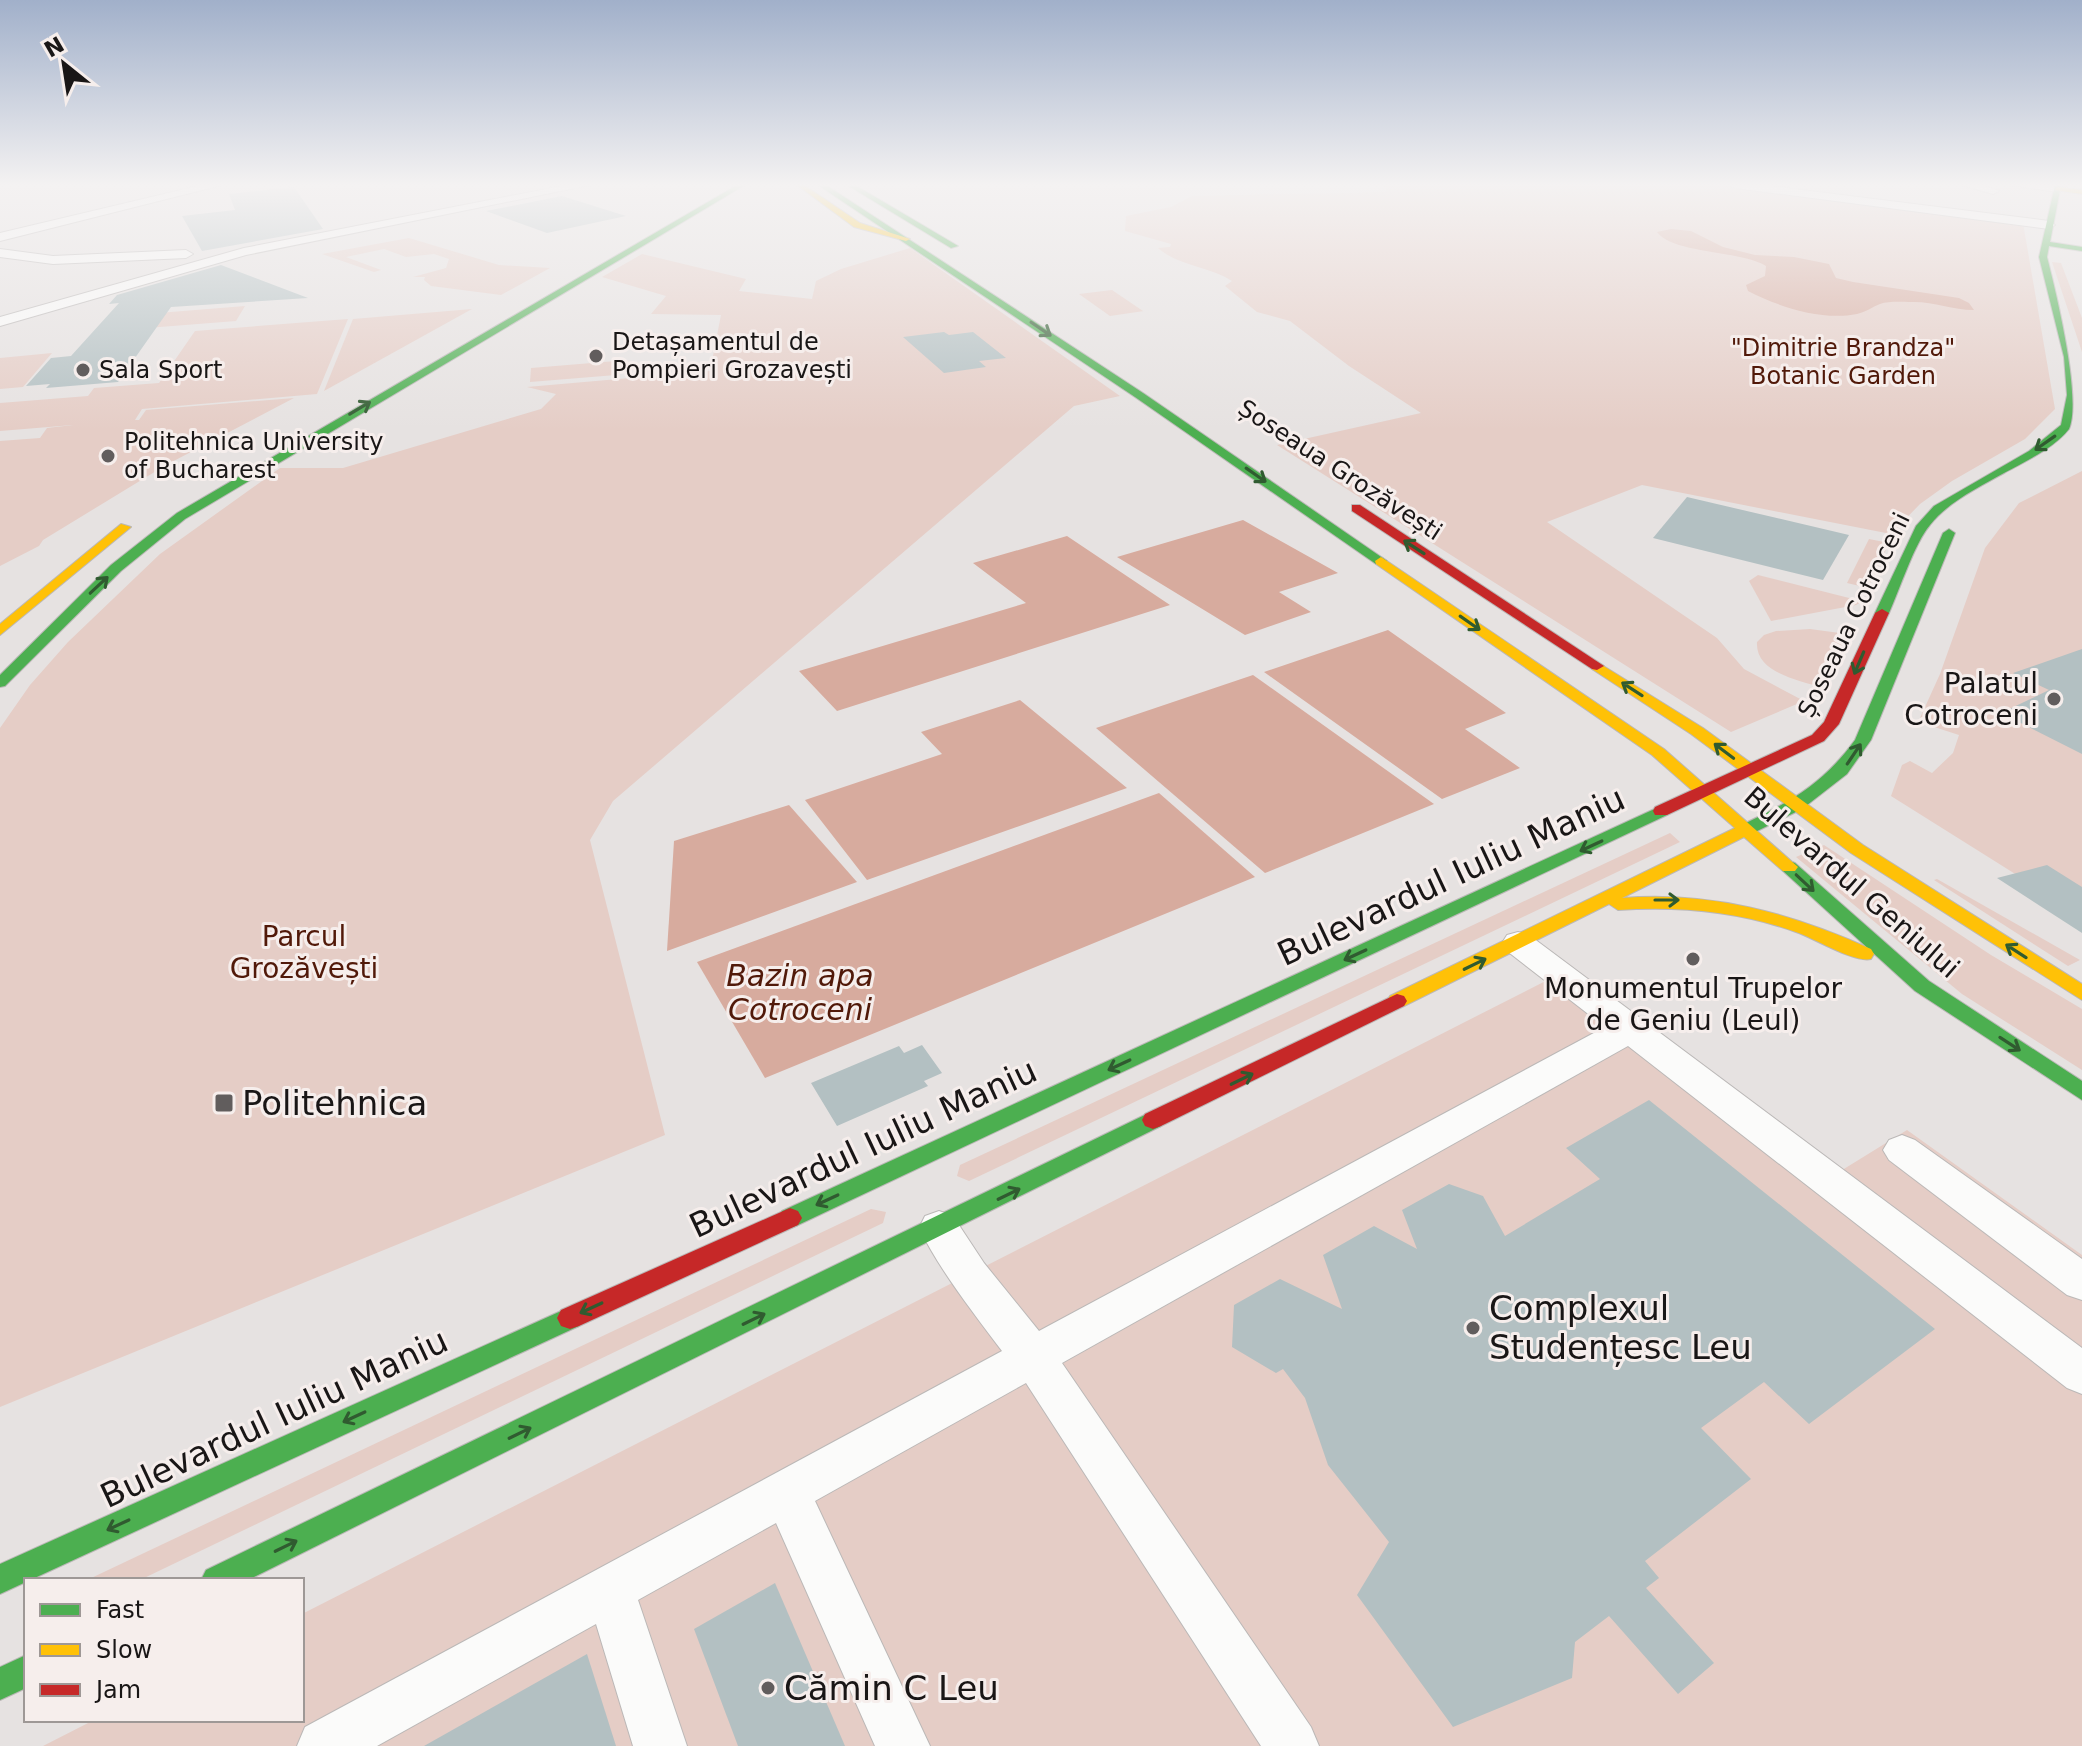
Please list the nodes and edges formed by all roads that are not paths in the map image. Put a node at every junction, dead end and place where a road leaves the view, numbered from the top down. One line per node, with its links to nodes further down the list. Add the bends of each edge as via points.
1 (173, 266): 7 (street)
2 (574, 266): 9 (main road)
3 (601, 266): 14 (main road, one-way to 3, via 116,568 181,516)
4 (954, 266): 16 (main road, Șoseaua Grozăvești, one-way to 16, via 1658,752)
5 (2045, 266): 15 (main road, Șoseaua Cotroceni, one-way to 15, via 2072,347 2078,401 2073,416 2046,443 1961,490 1933,512 1912,543 1826,731)
6 (15, 303): 7 (street)
7 (45, 308): 8 (street)
8 (0, 322)
9 (441, 341)
10 (2055, 461): 17 (main road, Șoseaua Cotroceni, one-way to 10, via 1841,771 1863,740 1945,540 1966,514)
11 (1343, 501): 15 (main road, Șoseaua Grozăvești, one-way to 11)
12 (140, 516): 13 (main road)
13 (0, 631)
14 (0, 683)
15 (1751, 771): 16 (main road, Bulevardul Iuliu Maniu); 17 (main road, Șoseaua Grozăvești)
16 (1706, 792): 18 (main road, Bulevardul Geniului); 32 (main road, Bulevardul Iuliu Maniu, one-way to 32)
17 (1796, 805): 18 (main road, Șoseaua Cotroceni); 22 (main road, Bulevardul Geniului, one-way to 17)
18 (1749, 829): 19 (main road); 21 (main road, Bulevardul Geniului, one-way to 21)
19 (1590, 908): 20 (main road); 21 (main road, one-way to 21, via 1671,899 1745,910 1824,935)
20 (1518, 943): 23 (street); 26 (main road, one-way to 20)
21 (1922, 986): 24 (main road, Bulevardul Geniului, one-way to 24)
22 (2082, 993)
23 (1630, 1029): 28 (street); 29 (street)
24 (2082, 1092)
25 (1902, 1150): 27 (street)
26 (939, 1228): 28 (street); 31 (main road, one-way to 26)
27 (2082, 1282)
28 (1033, 1357): 30 (street); 39 (street)
29 (2082, 1374)
30 (786, 1492): 33 (street); 38 (street)
31 (220, 1578)
32 (0, 1579)
33 (610, 1589): 36 (street); 37 (street)
34 (24, 1672): 35 (main road)
35 (0, 1684)
36 (324, 1746)
37 (660, 1746)
38 (903, 1746)
39 (1292, 1746)

